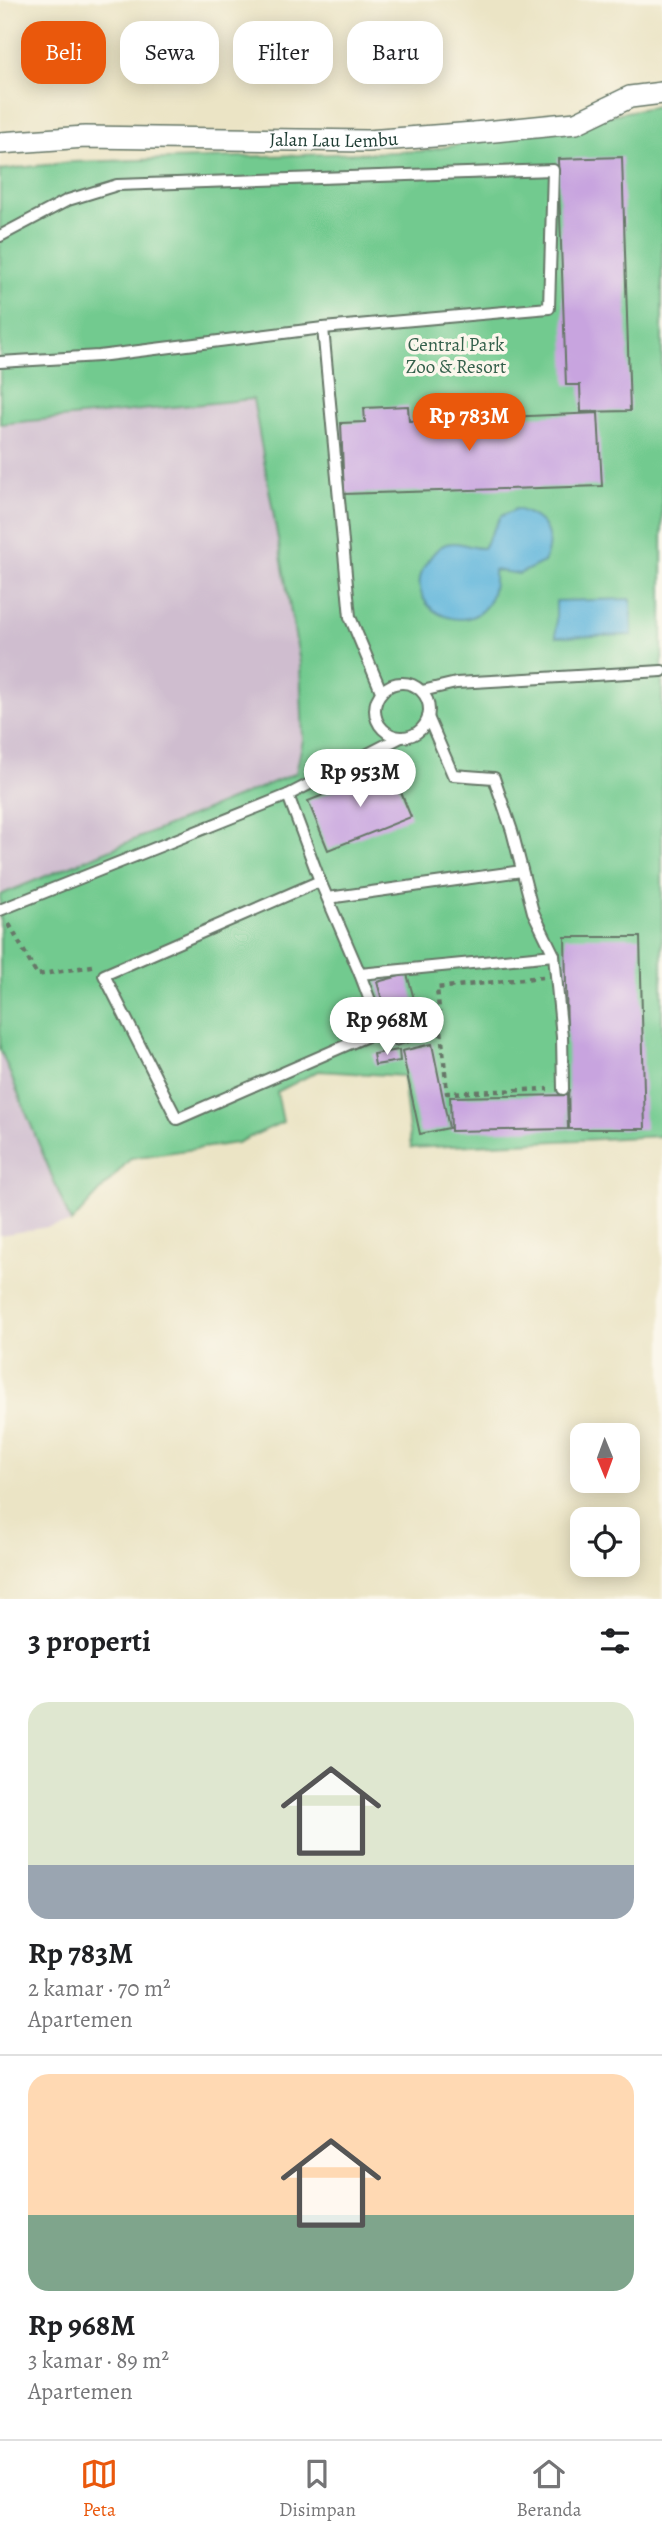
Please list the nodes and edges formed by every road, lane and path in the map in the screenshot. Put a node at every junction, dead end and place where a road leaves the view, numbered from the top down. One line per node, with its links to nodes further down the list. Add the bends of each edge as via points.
1 (662, 93): 2 (street, Jalan Lau Lembu, via 630,97 576,124 474,134 368,141 85,137)
2 (0, 143)
3 (0, 236): 4 (lane, via 68,200 117,185 553,170 548,308)
4 (323, 328): 5 (lane, via 99,356); 7 (lane, via 350,617)
5 (0, 362)
6 (662, 671): 8 (lane, via 456,683)
7 (381, 691): 8 (lane, via 406,683); 10 (lane, via 374,711 376,721 391,735)
8 (422, 691): 9 (lane)
9 (428, 717): 10 (lane, via 419,731); 12 (lane, via 453,775 494,778)
10 (401, 737): 11 (lane)
11 (288, 795): 13 (lane); 15 (lane)
12 (522, 871): 14 (lane); 16 (lane, via 533,912)
13 (320, 881): 14 (lane); 18 (lane, via 104,975 177,1119 381,1030)
14 (328, 898): 18 (lane)
15 (1, 910): 17 (path, via 37,975)
16 (554, 956): 18 (lane); 19 (lane)
17 (92, 966)
18 (360, 974)
19 (555, 975): 20 (lane); 20 (path, via 437,988 447,1093)
20 (563, 1089)

